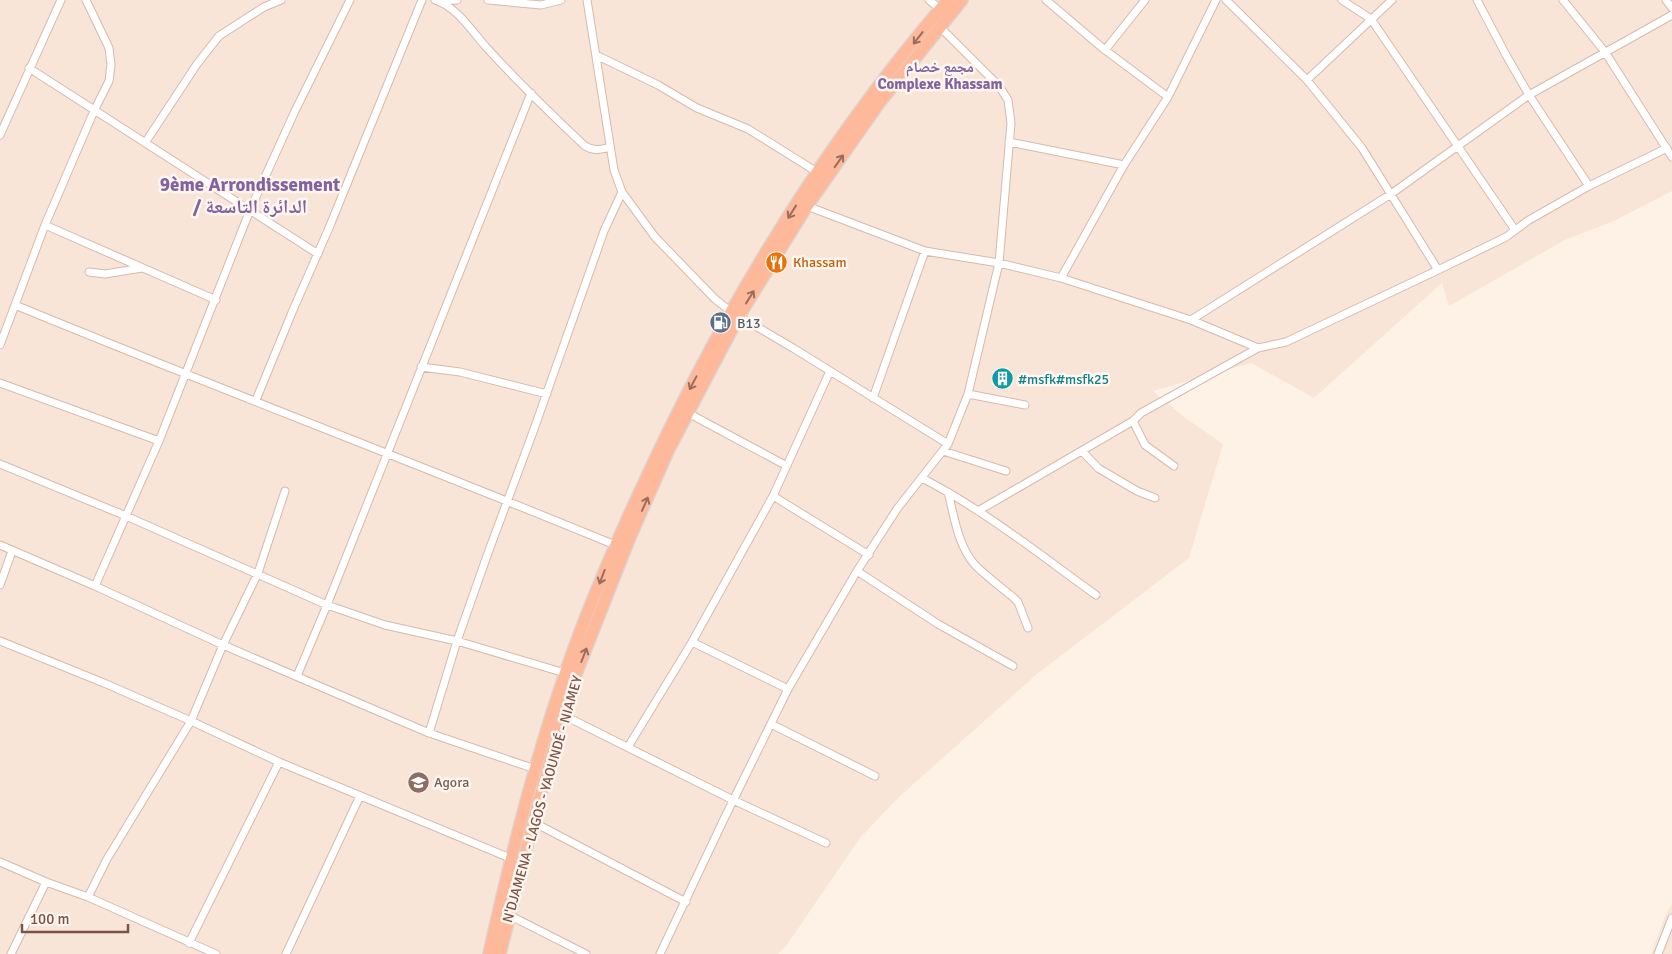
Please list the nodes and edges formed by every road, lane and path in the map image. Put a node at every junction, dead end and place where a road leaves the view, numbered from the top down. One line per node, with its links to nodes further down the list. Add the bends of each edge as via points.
1 (61, 0): 31 (street)
2 (86, 0): 36 (street, via 109,48 111,65 109,82)
3 (281, 0): 39 (street, via 264,7 220,36 196,64)
4 (350, 0): 50 (street)
5 (422, 0): 54 (street)
6 (457, 0): 22 (street)
7 (488, 0): 8 (street, via 541,5)
8 (561, 0)
9 (587, 0): 30 (street)
10 (928, 0): 24 (street)
11 (948, 0): 24 (highway, N'DJAMENA - LAGOS - YAOUNDÉ - NIAMEY)
12 (962, 0): 27 (highway, N'DJAMENA - LAGOS - YAOUNDÉ - NIAMEY)
13 (1046, 0): 28 (street)
14 (1145, 0): 28 (street)
15 (1216, 0): 35 (street)
16 (1226, 0): 32 (street)
17 (1342, 0): 26 (street)
18 (1392, 0): 26 (street)
19 (1477, 0): 34 (street)
20 (1563, 0): 29 (street)
21 (1666, 0): 23 (street)
22 (437, 1): 33 (street, via 466,22)
23 (1672, 8)
24 (940, 9): 45 (highway, N'DJAMENA - LAGOS - YAOUNDÉ - NIAMEY, one-way to 45)
25 (1672, 15): 29 (street)
26 (1371, 18): 32 (street); 41 (street)
27 (941, 28): 38 (street, via 999,86 1008,100); 49 (highway, N'DJAMENA - LAGOS - YAOUNDÉ - NIAMEY, one-way to 27, via 879,103)
28 (1105, 50): 35 (street)
29 (1605, 52): 34 (street); 42 (street)
30 (596, 55): 40 (street); 45 (street, via 697,108 748,129)
31 (29, 68): 36 (street); 37 (street)
32 (1306, 80): 48 (street, via 1362,148)
33 (532, 93): 40 (street, via 585,146 591,150); 66 (street)
34 (1529, 95): 41 (street); 46 (street)
35 (1168, 97): 44 (street)
36 (94, 111): 39 (street); 51 (street)
37 (0, 135)
38 (1010, 142): 44 (street); 55 (street)
39 (145, 143): 50 (street)
40 (610, 147): 47 (street)
41 (1458, 147): 48 (street); 52 (street)
42 (1667, 148): 43 (street); 46 (street)
43 (1672, 157)
44 (1124, 165): 59 (street)
45 (817, 172): 62 (highway, N'DJAMENA - LAGOS - YAOUNDÉ - NIAMEY, one-way to 62)
46 (1589, 186): 52 (street)
47 (622, 192): 62 (street, via 655,237 702,286); 70 (street, via 604,231)
48 (1391, 194): 57 (street); 63 (street)
49 (807, 206): 53 (street); 62 (highway, N'DJAMENA - LAGOS - YAOUNDÉ - NIAMEY, one-way to 49)
50 (250, 210): 54 (street); 60 (street)
51 (45, 225): 56 (street); 61 (street)
52 (1515, 230): 57 (street)
53 (925, 251): 55 (street); 72 (street)
54 (318, 254): 73 (street)
55 (999, 263): 59 (street); 71 (street)
56 (142, 268): 58 (street, via 105,274); 60 (street)
57 (1438, 270): 65 (street, via 1286,342)
58 (89, 272)
59 (1061, 278): 63 (street)
60 (216, 300): 68 (street)
61 (16, 304): 64 (street); 68 (street)
62 (734, 313): 67 (street); 75 (highway, N'DJAMENA - LAGOS - YAOUNDÉ - NIAMEY); 94 (highway, N'DJAMENA - LAGOS - YAOUNDÉ - NIAMEY, one-way to 94, via 679,409)
63 (1191, 320): 65 (street)
64 (0, 345)
65 (1258, 348): 76 (street, via 1141,413)
66 (421, 367): 70 (street, via 460,372); 81 (street)
67 (830, 371): 72 (street); 83 (street)
68 (186, 375): 73 (street); 77 (street)
69 (0, 383): 77 (street)
70 (547, 394): 91 (street)
71 (968, 394): 74 (street); 78 (street)
72 (873, 398): 78 (street)
73 (256, 400): 81 (street)
74 (1025, 405)
75 (688, 413): 83 (street); 113 (highway, N'DJAMENA - LAGOS - YAOUNDÉ - NIAMEY, one-way to 75, via 627,545)
76 (1133, 421): 80 (street); 84 (street, via 1144,445)
77 (159, 441): 93 (street)
78 (948, 444): 79 (street)
79 (943, 451): 85 (street); 86 (street)
80 (1082, 451): 90 (street, via 1098,468); 92 (street)
81 (387, 452): 91 (street); 103 (street)
82 (0, 464): 93 (street)
83 (787, 466): 89 (street)
84 (1174, 466)
85 (1006, 471)
86 (922, 478): 88 (street); 97 (street, via 897,509)
87 (285, 492): 99 (street)
88 (948, 492): 92 (street); 104 (street, via 967,553 1018,602)
89 (773, 496): 97 (street); 107 (street)
90 (1155, 498)
91 (507, 500): 94 (street); 106 (street)
92 (978, 511): 102 (street)
93 (126, 516): 99 (street); 101 (street)
94 (615, 545): 110 (highway, N'DJAMENA - LAGOS - YAOUNDÉ - NIAMEY, one-way to 110)
95 (0, 546): 96 (street)
96 (12, 551): 100 (street); 101 (street)
97 (869, 554): 98 (street)
98 (857, 571): 109 (street, via 938,624); 112 (street)
99 (258, 573): 103 (street); 108 (street)
100 (0, 585)
101 (95, 586): 108 (street)
102 (1096, 595)
103 (327, 605): 106 (street, via 385,624); 111 (street)
104 (1028, 628)
105 (0, 641): 114 (street)
106 (457, 641): 110 (street); 116 (street)
107 (692, 642): 112 (street); 117 (street)
108 (223, 645): 111 (street); 114 (street)
109 (1013, 666)
110 (565, 673): 119 (highway, N'DJAMENA - LAGOS - YAOUNDÉ - NIAMEY)
111 (297, 676): 116 (street)
112 (788, 689): 115 (street)
113 (563, 716): 117 (street); 123 (highway, N'DJAMENA - LAGOS - YAOUNDÉ - NIAMEY)
114 (192, 721): 118 (street); 128 (street, via 107,859)
115 (771, 724): 120 (street); 122 (street)
116 (429, 733): 119 (street)
117 (628, 747): 122 (street)
118 (279, 762): 121 (street); 133 (street)
119 (535, 769): 125 (highway, N'DJAMENA - LAGOS - YAOUNDÉ - NIAMEY)
120 (875, 776)
121 (360, 796): 125 (street); 136 (street)
122 (733, 800): 124 (street); 129 (street)
123 (533, 822): 129 (street); 130 (highway, N'DJAMENA - LAGOS - YAOUNDÉ - NIAMEY)
124 (826, 843)
125 (510, 858): 137 (highway, N'DJAMENA - LAGOS - YAOUNDÉ - NIAMEY)
126 (0, 862): 127 (street)
127 (46, 882): 128 (street); 134 (street)
128 (88, 896): 133 (street)
129 (686, 902): 140 (street)
130 (509, 915): 138 (highway, N'DJAMENA - LAGOS - YAOUNDÉ - NIAMEY); 139 (street)
131 (1672, 918): 132 (street)
132 (1669, 930): 141 (street)
133 (190, 943): 135 (street)
134 (11, 954)
135 (216, 954)
136 (286, 954)
137 (489, 954)
138 (500, 954)
139 (586, 954)
140 (660, 954)
141 (1658, 954)

